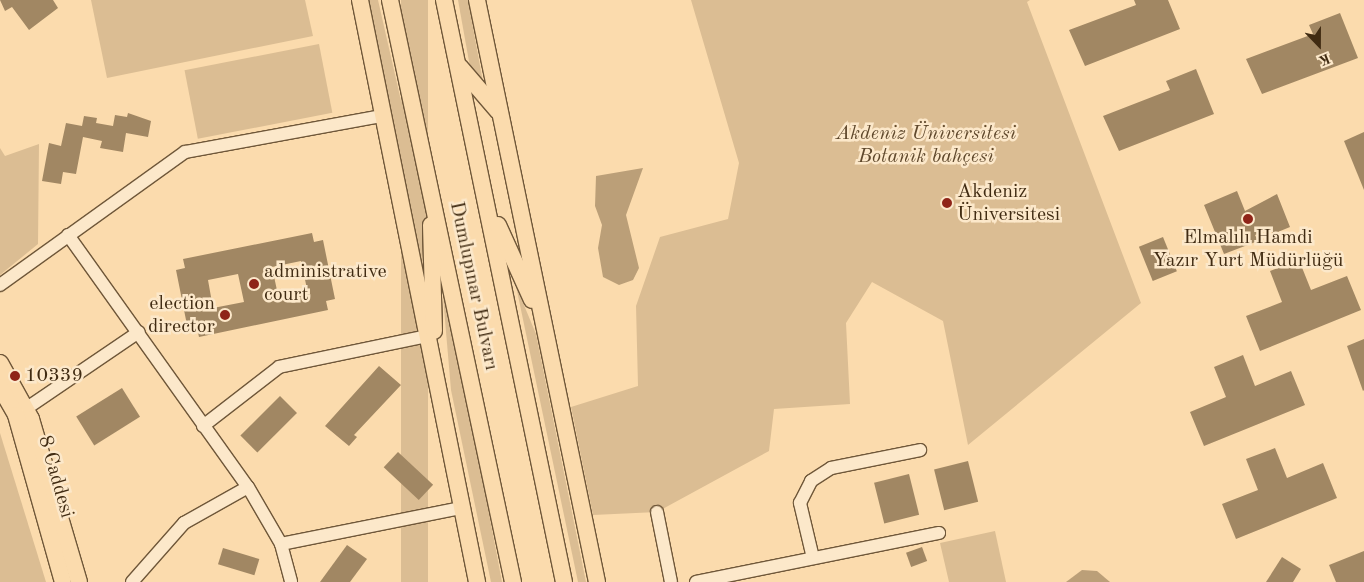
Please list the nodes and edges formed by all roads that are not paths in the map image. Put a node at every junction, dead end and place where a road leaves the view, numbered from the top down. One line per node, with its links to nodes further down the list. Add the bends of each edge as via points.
1 (360, 0): 7 (main road)
2 (390, 0): 8 (main road, Dumlupınar Bulvarı)
3 (444, 0): 5 (main road, Dumlupınar Bulvarı)
4 (477, 0): 6 (main road)
5 (459, 66): 6 (main road); 9 (main road, Dumlupınar Bulvarı)
6 (500, 112): 12 (main road)
7 (382, 116): 10 (street, via 185,152); 14 (main road)
8 (430, 185): 16 (main road); 32 (main road, Dumlupınar Bulvarı)
9 (486, 197): 12 (main road); 33 (main road, Dumlupınar Bulvarı)
10 (68, 235): 11 (street); 13 (street)
11 (0, 285)
12 (544, 327): 34 (main road)
13 (139, 332): 18 (street); 19 (street)
14 (427, 336): 16 (main road); 19 (street, via 279,366)
15 (0, 364): 18 (main road)
16 (435, 375): 22 (main road)
17 (0, 387): 27 (main road, 8 Caddesi, via 16,416)
18 (27, 408): 28 (main road)
19 (203, 426): 21 (street)
20 (920, 450): 26 (street, via 830,468 811,481 800,503)
21 (248, 487): 25 (street); 29 (street, via 184,523)
22 (461, 508): 25 (street); 31 (main road)
23 (656, 512): 35 (street)
24 (939, 533): 26 (street)
25 (281, 544): 30 (street)
26 (814, 558): 36 (street)
27 (63, 582)
28 (79, 582)
29 (132, 582)
30 (291, 582)
31 (476, 582)
32 (513, 582)
33 (564, 582)
34 (596, 582)
35 (671, 582)
36 (696, 582)

